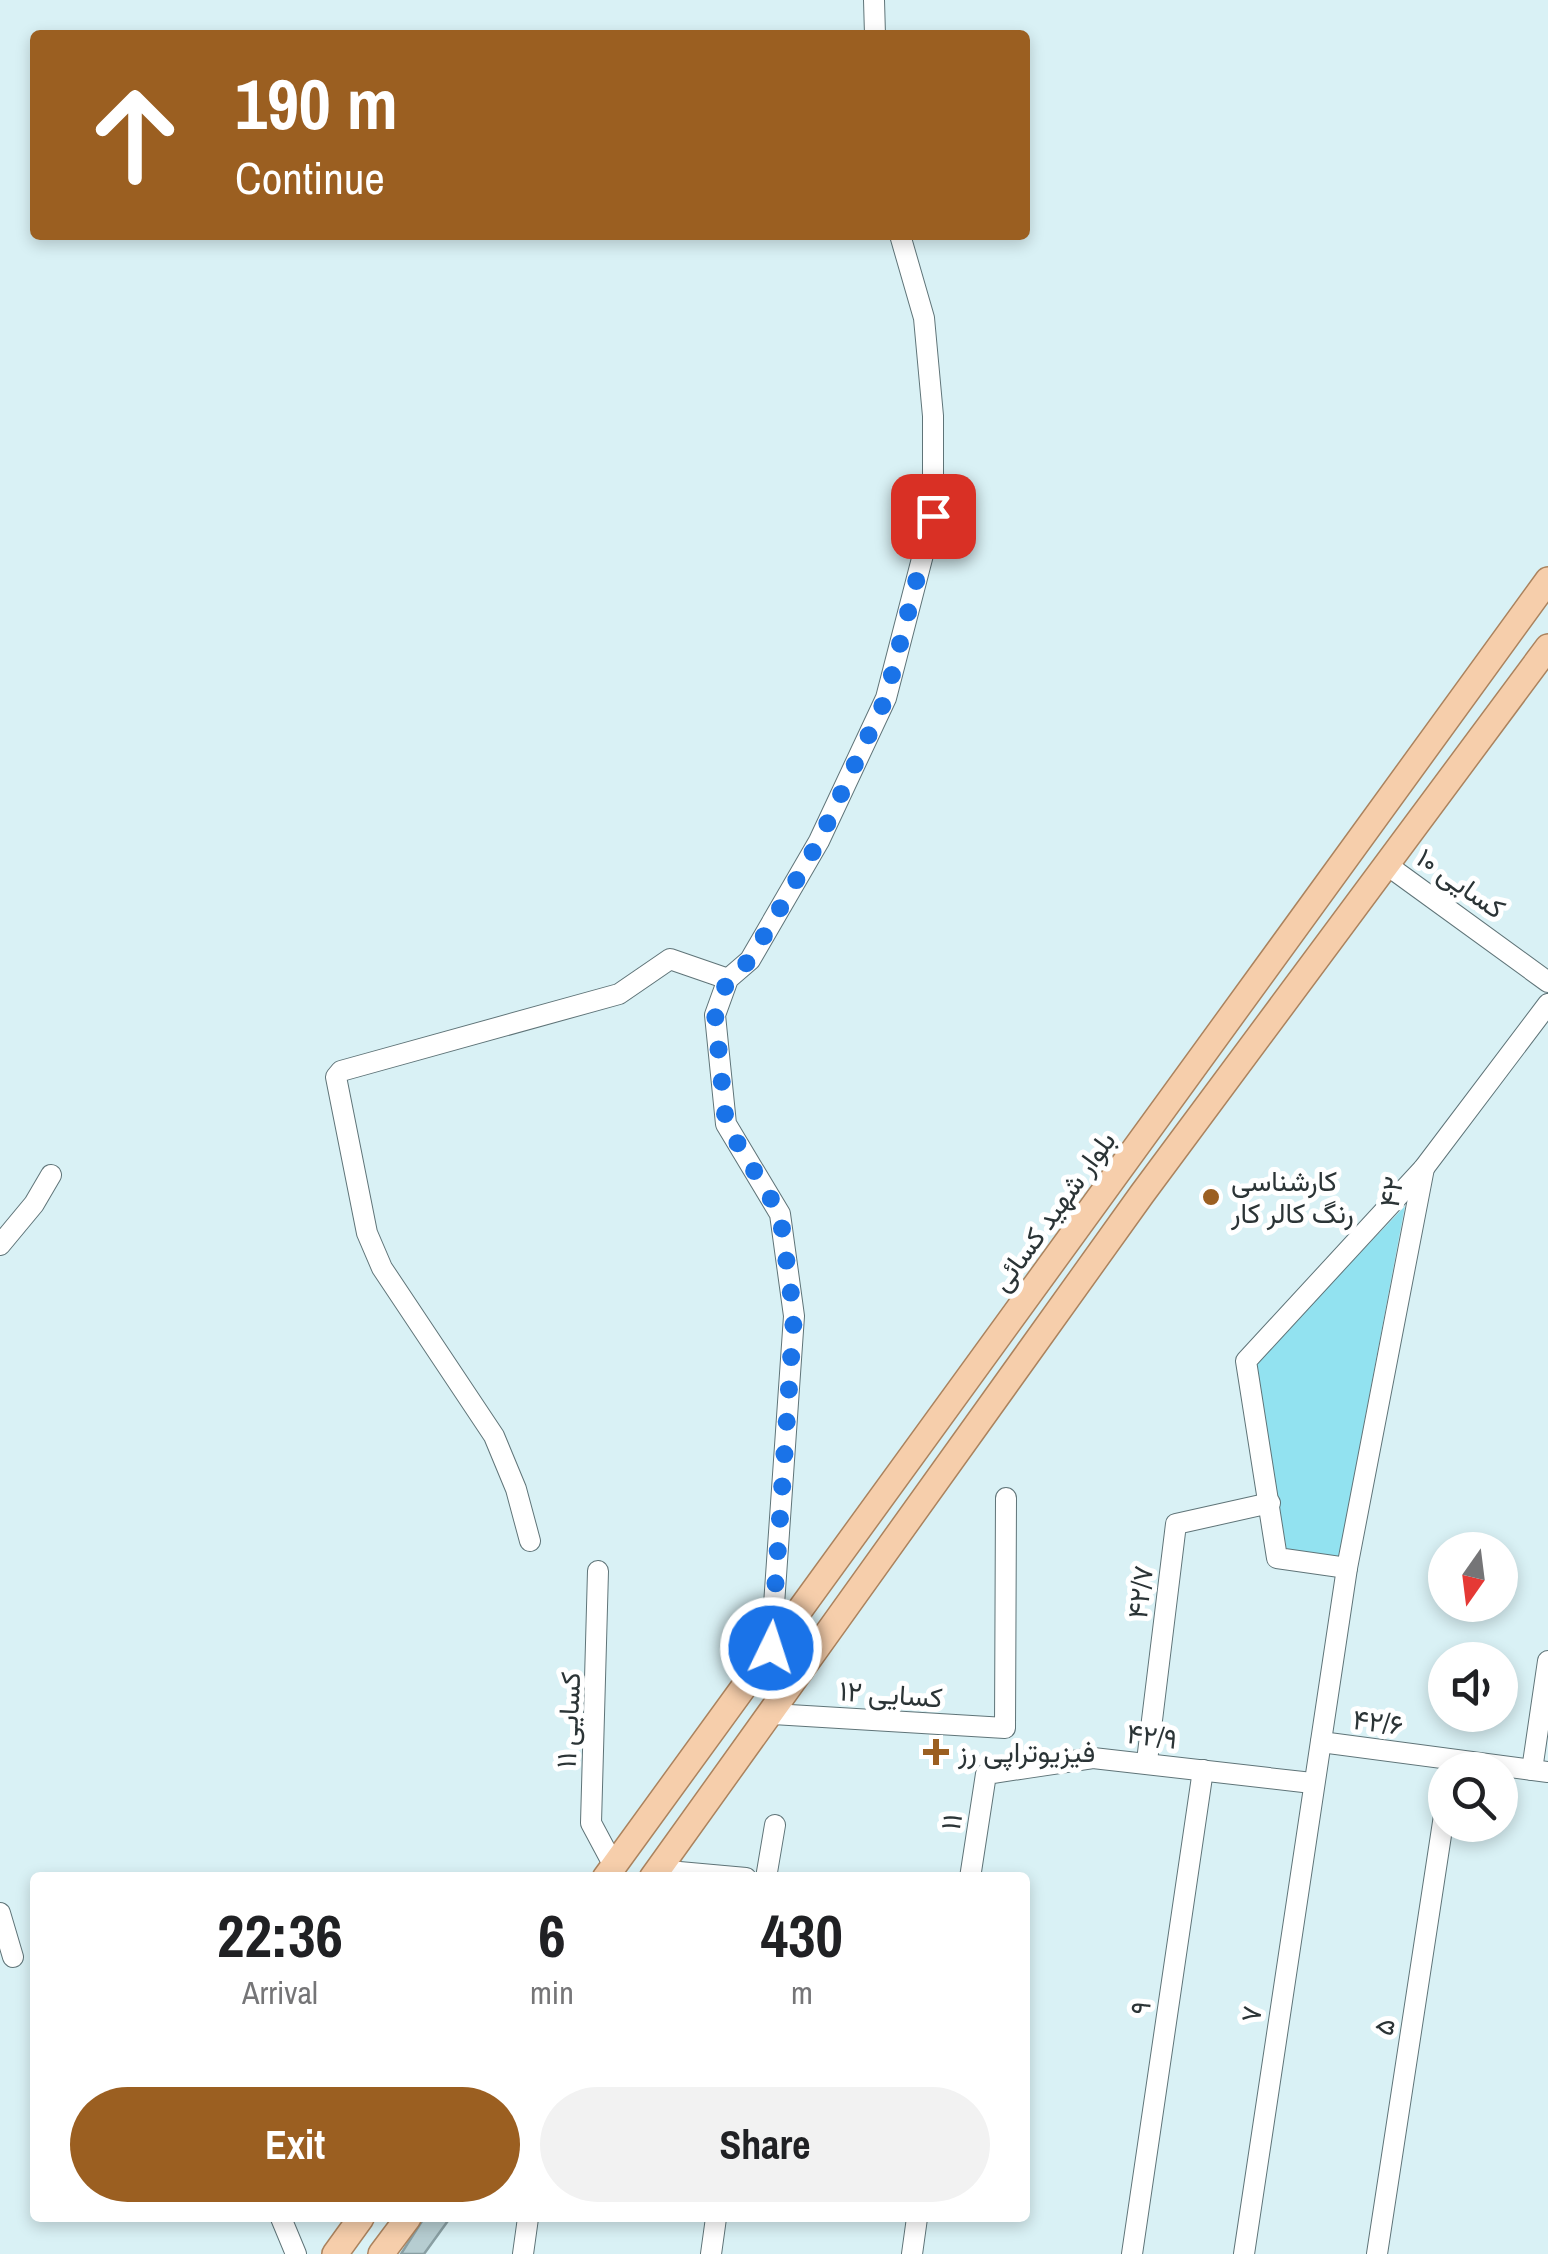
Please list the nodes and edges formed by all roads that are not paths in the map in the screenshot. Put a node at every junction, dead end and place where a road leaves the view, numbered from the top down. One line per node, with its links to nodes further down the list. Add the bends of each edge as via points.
1 (874, 0): 2 (street)
2 (875, 30)
3 (901, 240): 7 (street, via 924,318 933,516 886,698 819,841 750,960)
4 (1548, 580): 12 (main road, بلوار شهید کسائی)
5 (1548, 646): 6 (main road)
6 (1387, 865): 8 (street, ۱۰ کسایی); 13 (main road)
7 (728, 979): 17 (street, via 670,959 619,994 341,1070 336,1077 367,1234 382,1268 494,1436); 20 (street, via 715,1014 726,1124 780,1214 794,1316)
8 (1548, 982)
9 (1548, 1004): 10 (street)
10 (1424, 1168): 16 (street, ۴۲, via 1246,1361); 18 (street, ۴۲)
11 (51, 1175): 14 (street)
12 (1117, 1175): 13 (main road); 20 (main road, بلوار شهید کسائی)
13 (1142, 1194): 22 (main road)
14 (0, 1245)
15 (1006, 1498): 22 (street, ۱۲ کسایی, via 1006,1728)
16 (1270, 1503): 18 (street, ۴۲, via 1277,1558); 25 (street, ۴۲/۷, via 1176,1524)
17 (530, 1542)
18 (1347, 1568): 23 (street, ۴۲)
19 (598, 1571): 32 (street, ۱۱ کسایی, via 591,1823)
20 (771, 1648): 32 (main road, بلوار شهید کسائی)
21 (1548, 1661): 27 (street)
22 (772, 1714): 33 (main road)
23 (1321, 1742): 24 (street, ۴۲/۶); 29 (street, ۴۲)
24 (1428, 1760)
25 (1147, 1761): 26 (street, ۴۲/۹); 28 (street, ۴۲/۹, via 1093,1758)
26 (1203, 1770): 29 (street, ۴۲/۹); 49 (street, ۹)
27 (1540, 1771)
28 (986, 1774): 35 (street, ۱۱)
29 (1312, 1783): 50 (street, ۷)
30 (775, 1824): 34 (street)
31 (1440, 1842): 51 (street, ۵)
32 (610, 1872)
33 (655, 1872)
34 (767, 1872)
35 (971, 1872)
36 (0, 1913): 37 (street)
37 (12, 1957)
38 (282, 2222): 44 (street)
39 (405, 2222): 45 (main road)
40 (527, 2222): 46 (street)
41 (715, 2222): 47 (street)
42 (917, 2222): 48 (street)
43 (348, 2235): 45 (main road)
44 (296, 2254)
45 (378, 2254)
46 (523, 2254)
47 (711, 2254)
48 (912, 2254)
49 (1132, 2254)
50 (1244, 2254)
51 (1376, 2254)

